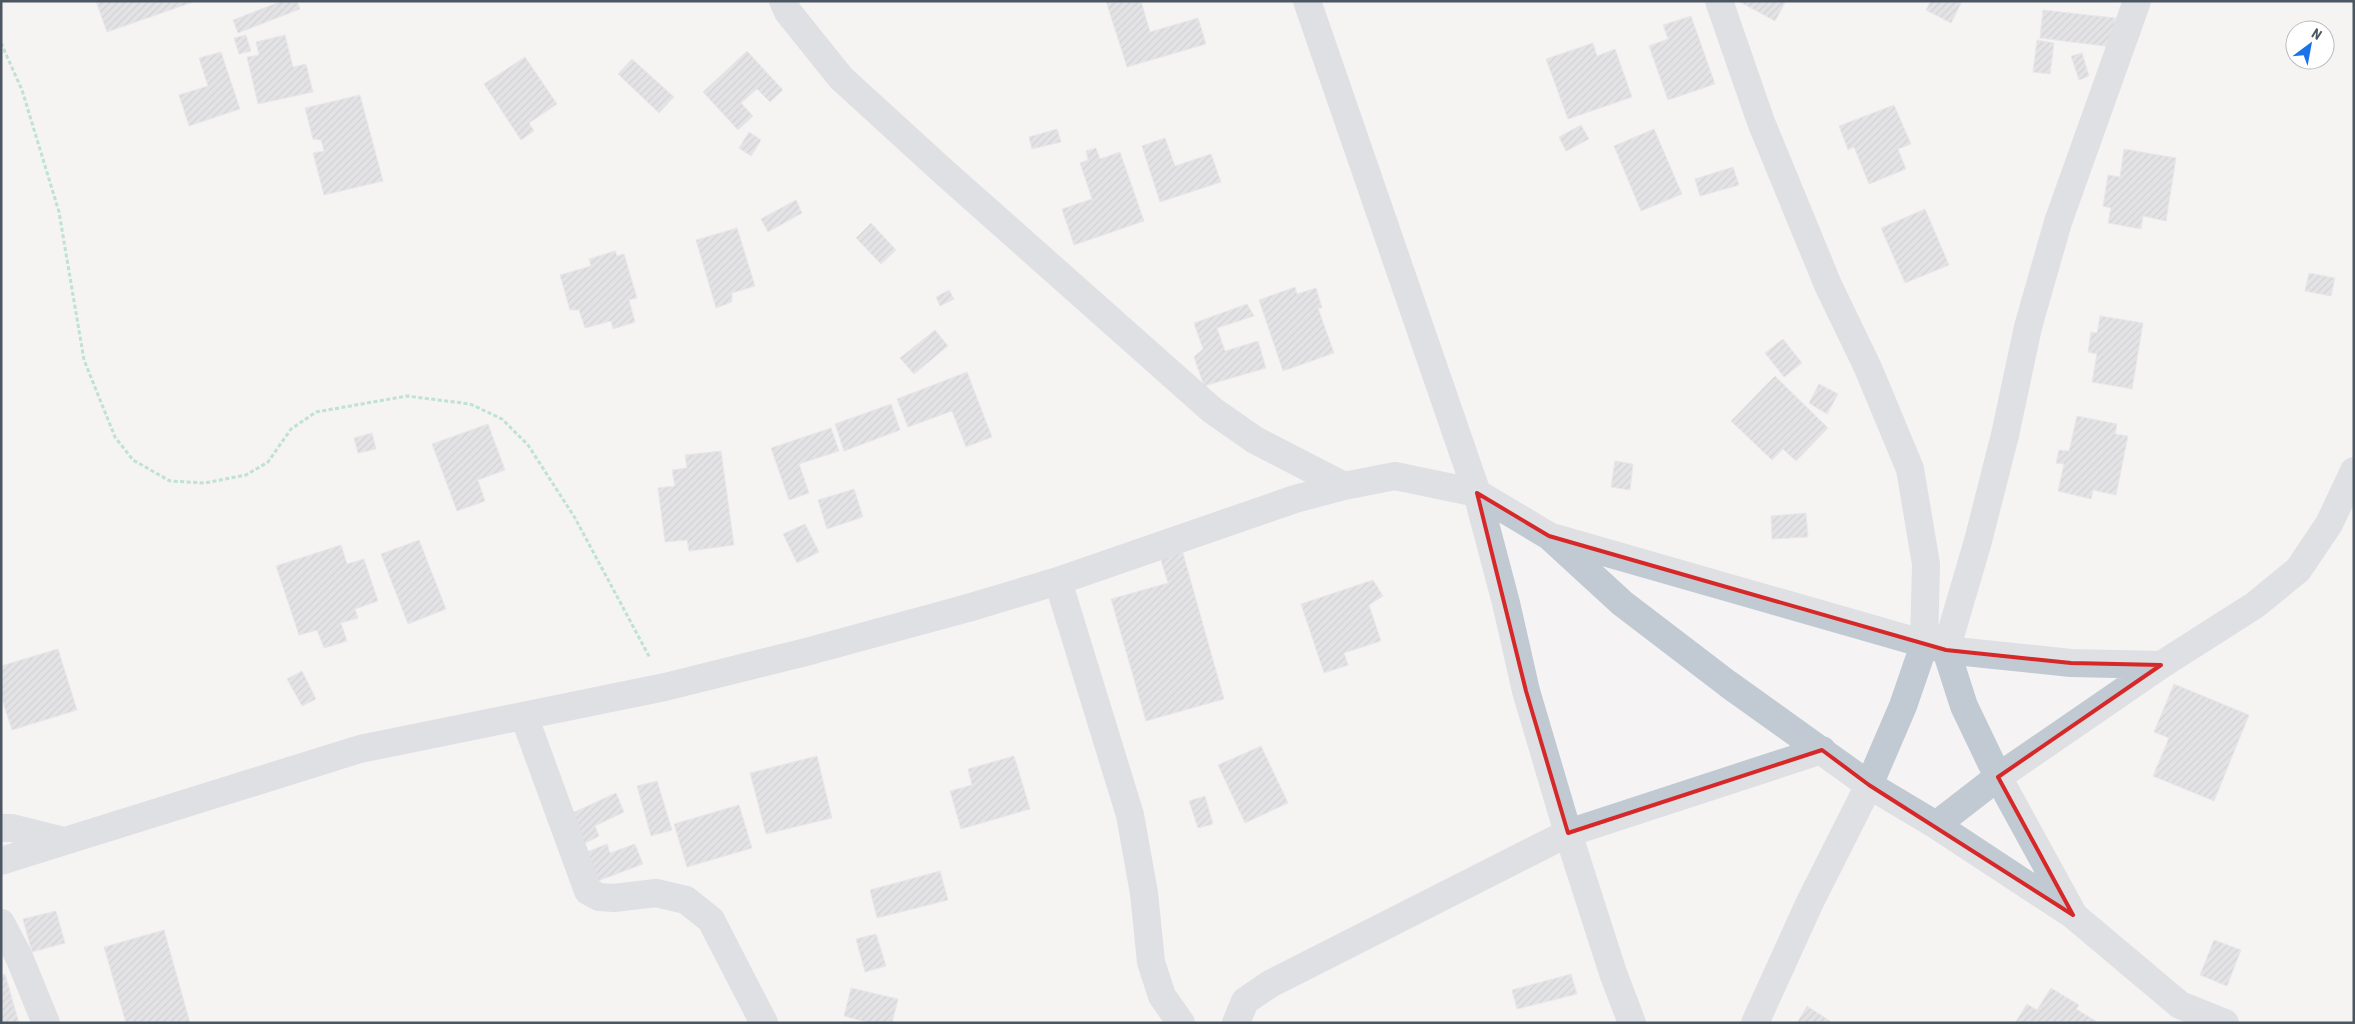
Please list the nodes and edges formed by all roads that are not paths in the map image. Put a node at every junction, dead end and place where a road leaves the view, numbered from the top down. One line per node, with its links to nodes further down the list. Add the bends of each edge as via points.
1 (784, 1): 6 (street, via 788,12 841,78 1212,410 1255,440)
2 (1306, 1): 7 (street)
3 (1719, 1): 10 (street, via 1761,122 1828,285 1868,368 1910,469 1926,564)
4 (2136, 1): 10 (street, via 2058,222 2028,327 1978,541)
5 (2354, 471): 11 (street, via 2329,524 2298,570 2255,605)
6 (1344, 486): 7 (street, via 1395,476); 9 (street, via 1295,499)
7 (1477, 493): 8 (street); 18 (street, via 1526,692)
8 (1549, 536): 10 (street); 13 (street, via 1622,603)
9 (1058, 581): 12 (street, via 806,652 665,687); 26 (street, via 1130,815 1144,893 1151,962 1162,996)
10 (1935, 647): 11 (street, via 2071,663); 14 (street); 15 (street, via 1903,706)
11 (2161, 665): 14 (street)
12 (524, 716): 19 (street, via 360,749); 25 (street, via 588,891 599,897 656,893 686,900 711,920)
13 (1822, 750): 15 (street); 18 (street)
14 (1998, 777): 16 (street); 21 (street)
15 (1869, 785): 16 (street); 29 (street, via 1810,902)
16 (1936, 825): 21 (street)
17 (1, 828): 19 (street)
18 (1568, 833): 27 (street, via 1270,984 1245,1001); 28 (street)
19 (64, 841): 20 (street)
20 (1, 860)
21 (2073, 915): 23 (street)
22 (1, 923): 24 (street)
23 (2176, 1014): 30 (street)
24 (46, 1023)
25 (764, 1023)
26 (1181, 1023)
27 (1236, 1023)
28 (1632, 1023)
29 (1755, 1023)
30 (2225, 1023)

